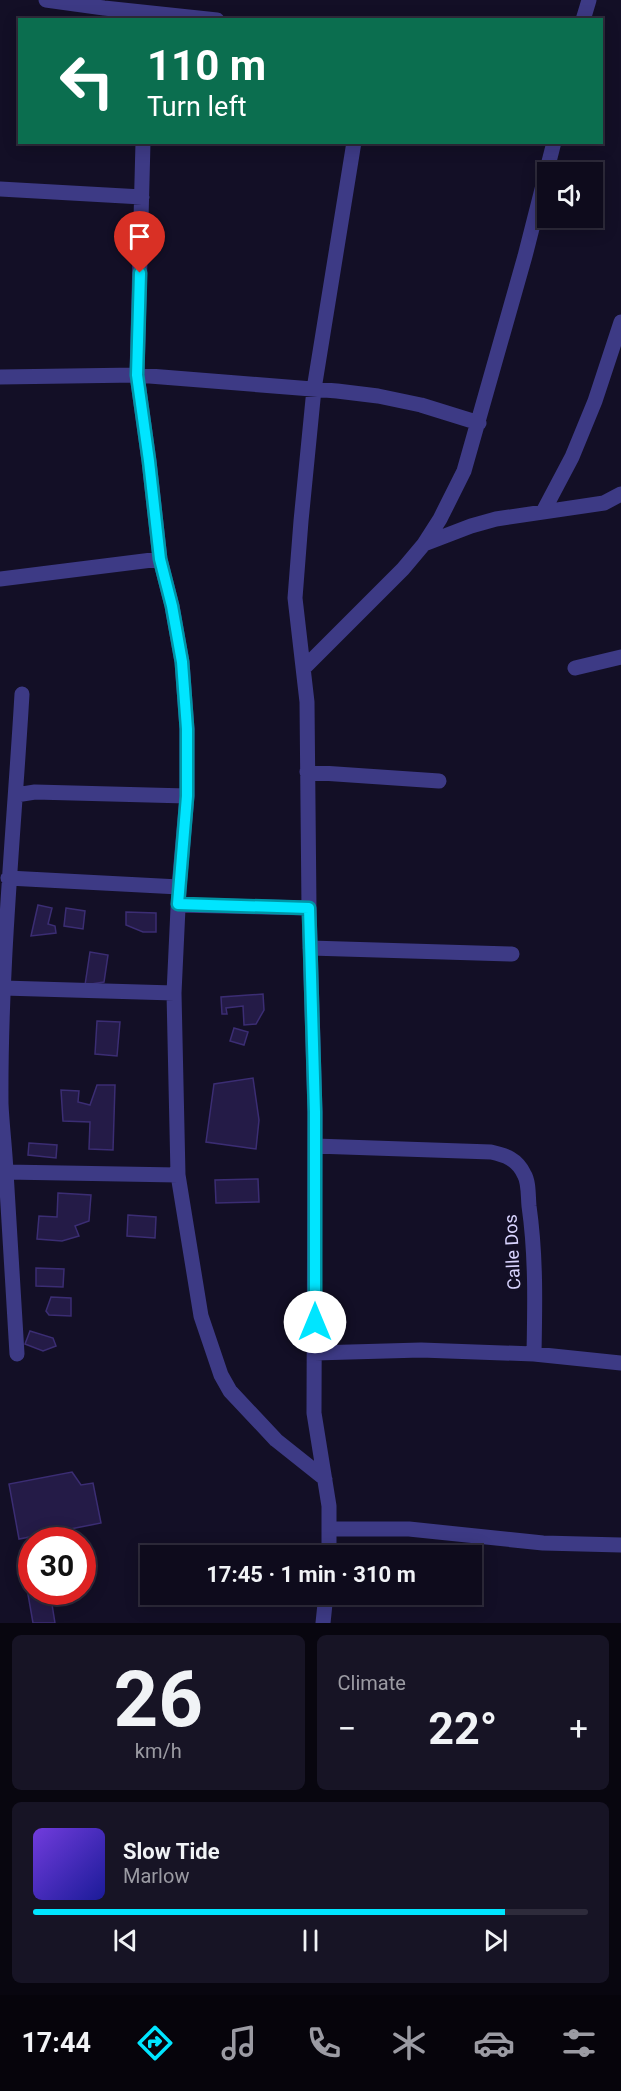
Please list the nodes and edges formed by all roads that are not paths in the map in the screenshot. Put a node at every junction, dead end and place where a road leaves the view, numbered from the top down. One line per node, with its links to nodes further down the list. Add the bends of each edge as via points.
1 (46, 0): 3 (street)
2 (589, 0): 5 (street)
3 (129, 15): 4 (street)
4 (182, 18)
5 (584, 18)
6 (143, 144): 10 (street)
7 (354, 144): 14 (street)
8 (553, 144): 15 (street)
9 (0, 189): 10 (street)
10 (142, 197): 12 (street)
11 (621, 322): 17 (street, via 572,457)
12 (137, 375): 13 (street); 14 (street); 19 (street)
13 (0, 377)
14 (314, 389): 15 (street, via 378,396); 22 (street, via 295,598)
15 (479, 423): 18 (street, via 464,471)
16 (621, 494): 17 (street, via 604,503 580,508)
17 (544, 510): 18 (street, via 471,526)
18 (424, 544): 22 (street)
19 (160, 559): 20 (street); 28 (street, via 182,662)
20 (0, 579)
21 (621, 657): 23 (street)
22 (305, 667): 25 (street)
23 (575, 668)
24 (22, 694): 27 (street)
25 (307, 772): 26 (street); 32 (street)
26 (439, 781)
27 (16, 795): 28 (street, via 35,792); 29 (street)
28 (187, 796): 30 (street)
29 (8, 878): 30 (street); 35 (street)
30 (179, 887): 31 (street)
31 (178, 904): 32 (street); 36 (street)
32 (309, 908): 33 (street)
33 (310, 948): 34 (street); 37 (street)
34 (512, 954)
35 (3, 988): 36 (street); 38 (street, via 1,1104)
36 (174, 993): 39 (street)
37 (315, 1146): 40 (street); 42 (street, Calle Dos, via 491,1152 515,1162 526,1176 532,1226)
38 (6, 1172): 39 (street); 41 (street)
39 (178, 1175): 44 (street, via 201,1316 221,1375 230,1391 276,1440)
40 (315, 1353): 42 (street, via 422,1350); 44 (street, via 314,1413)
41 (17, 1354)
42 (534, 1354): 43 (street)
43 (621, 1362)
44 (325, 1479): 45 (street)
45 (330, 1529): 46 (street); 47 (street, via 409,1529 543,1543)
46 (329, 1545)
47 (621, 1545)
48 (325, 1605): 49 (street)
49 (323, 1623)

